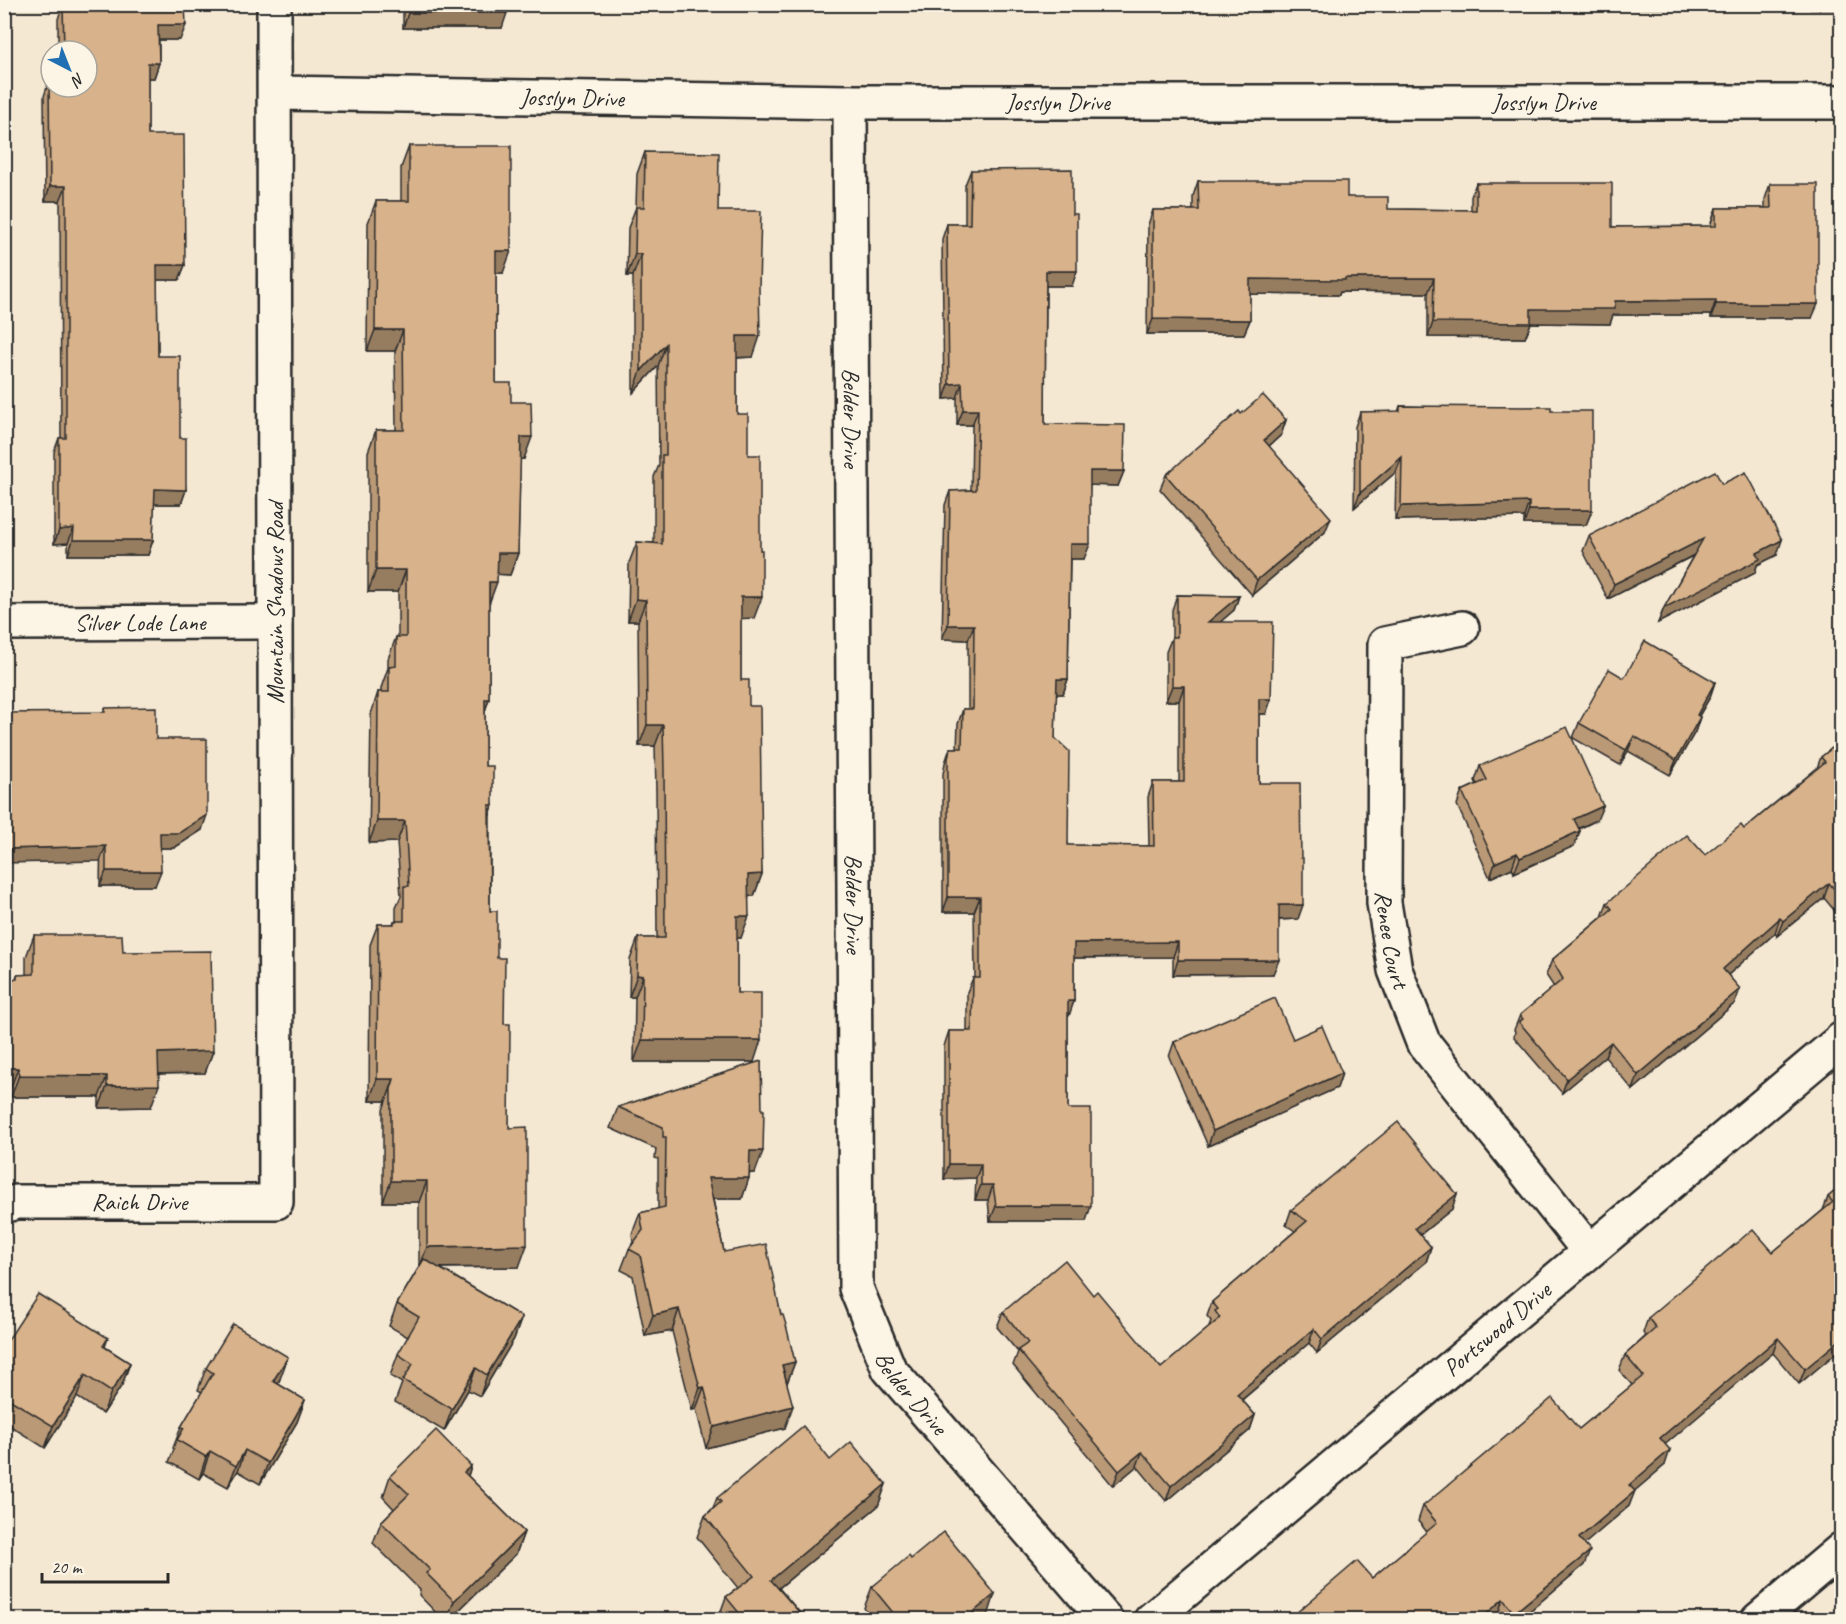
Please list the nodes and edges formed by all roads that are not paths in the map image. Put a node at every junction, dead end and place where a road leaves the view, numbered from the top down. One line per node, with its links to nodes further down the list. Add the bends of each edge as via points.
1 (274, 4): 2 (street, Mountain Shadows Road)
2 (275, 93): 3 (street, Josslyn Drive); 5 (street, Mountain Shadows Road)
3 (850, 102): 4 (street, Josslyn Drive); 13 (street, Belder Drive, via 856,1288 889,1369)
4 (1842, 102)
5 (275, 622): 6 (street, Silver Lode Lane); 9 (street, Mountain Shadows Road)
6 (4, 623)
7 (1462, 628): 11 (street, Renee Court, via 1385,644 1384,903 1395,970 1424,1042)
8 (1842, 1039): 11 (street, Portswood Drive)
9 (276, 1202): 10 (street, Raich Drive, via 16,1202)
10 (4, 1206)
11 (1588, 1250): 14 (street, Portswood Drive)
12 (1842, 1549): 15 (street)
13 (1106, 1620)
14 (1151, 1620)
15 (1758, 1620)

